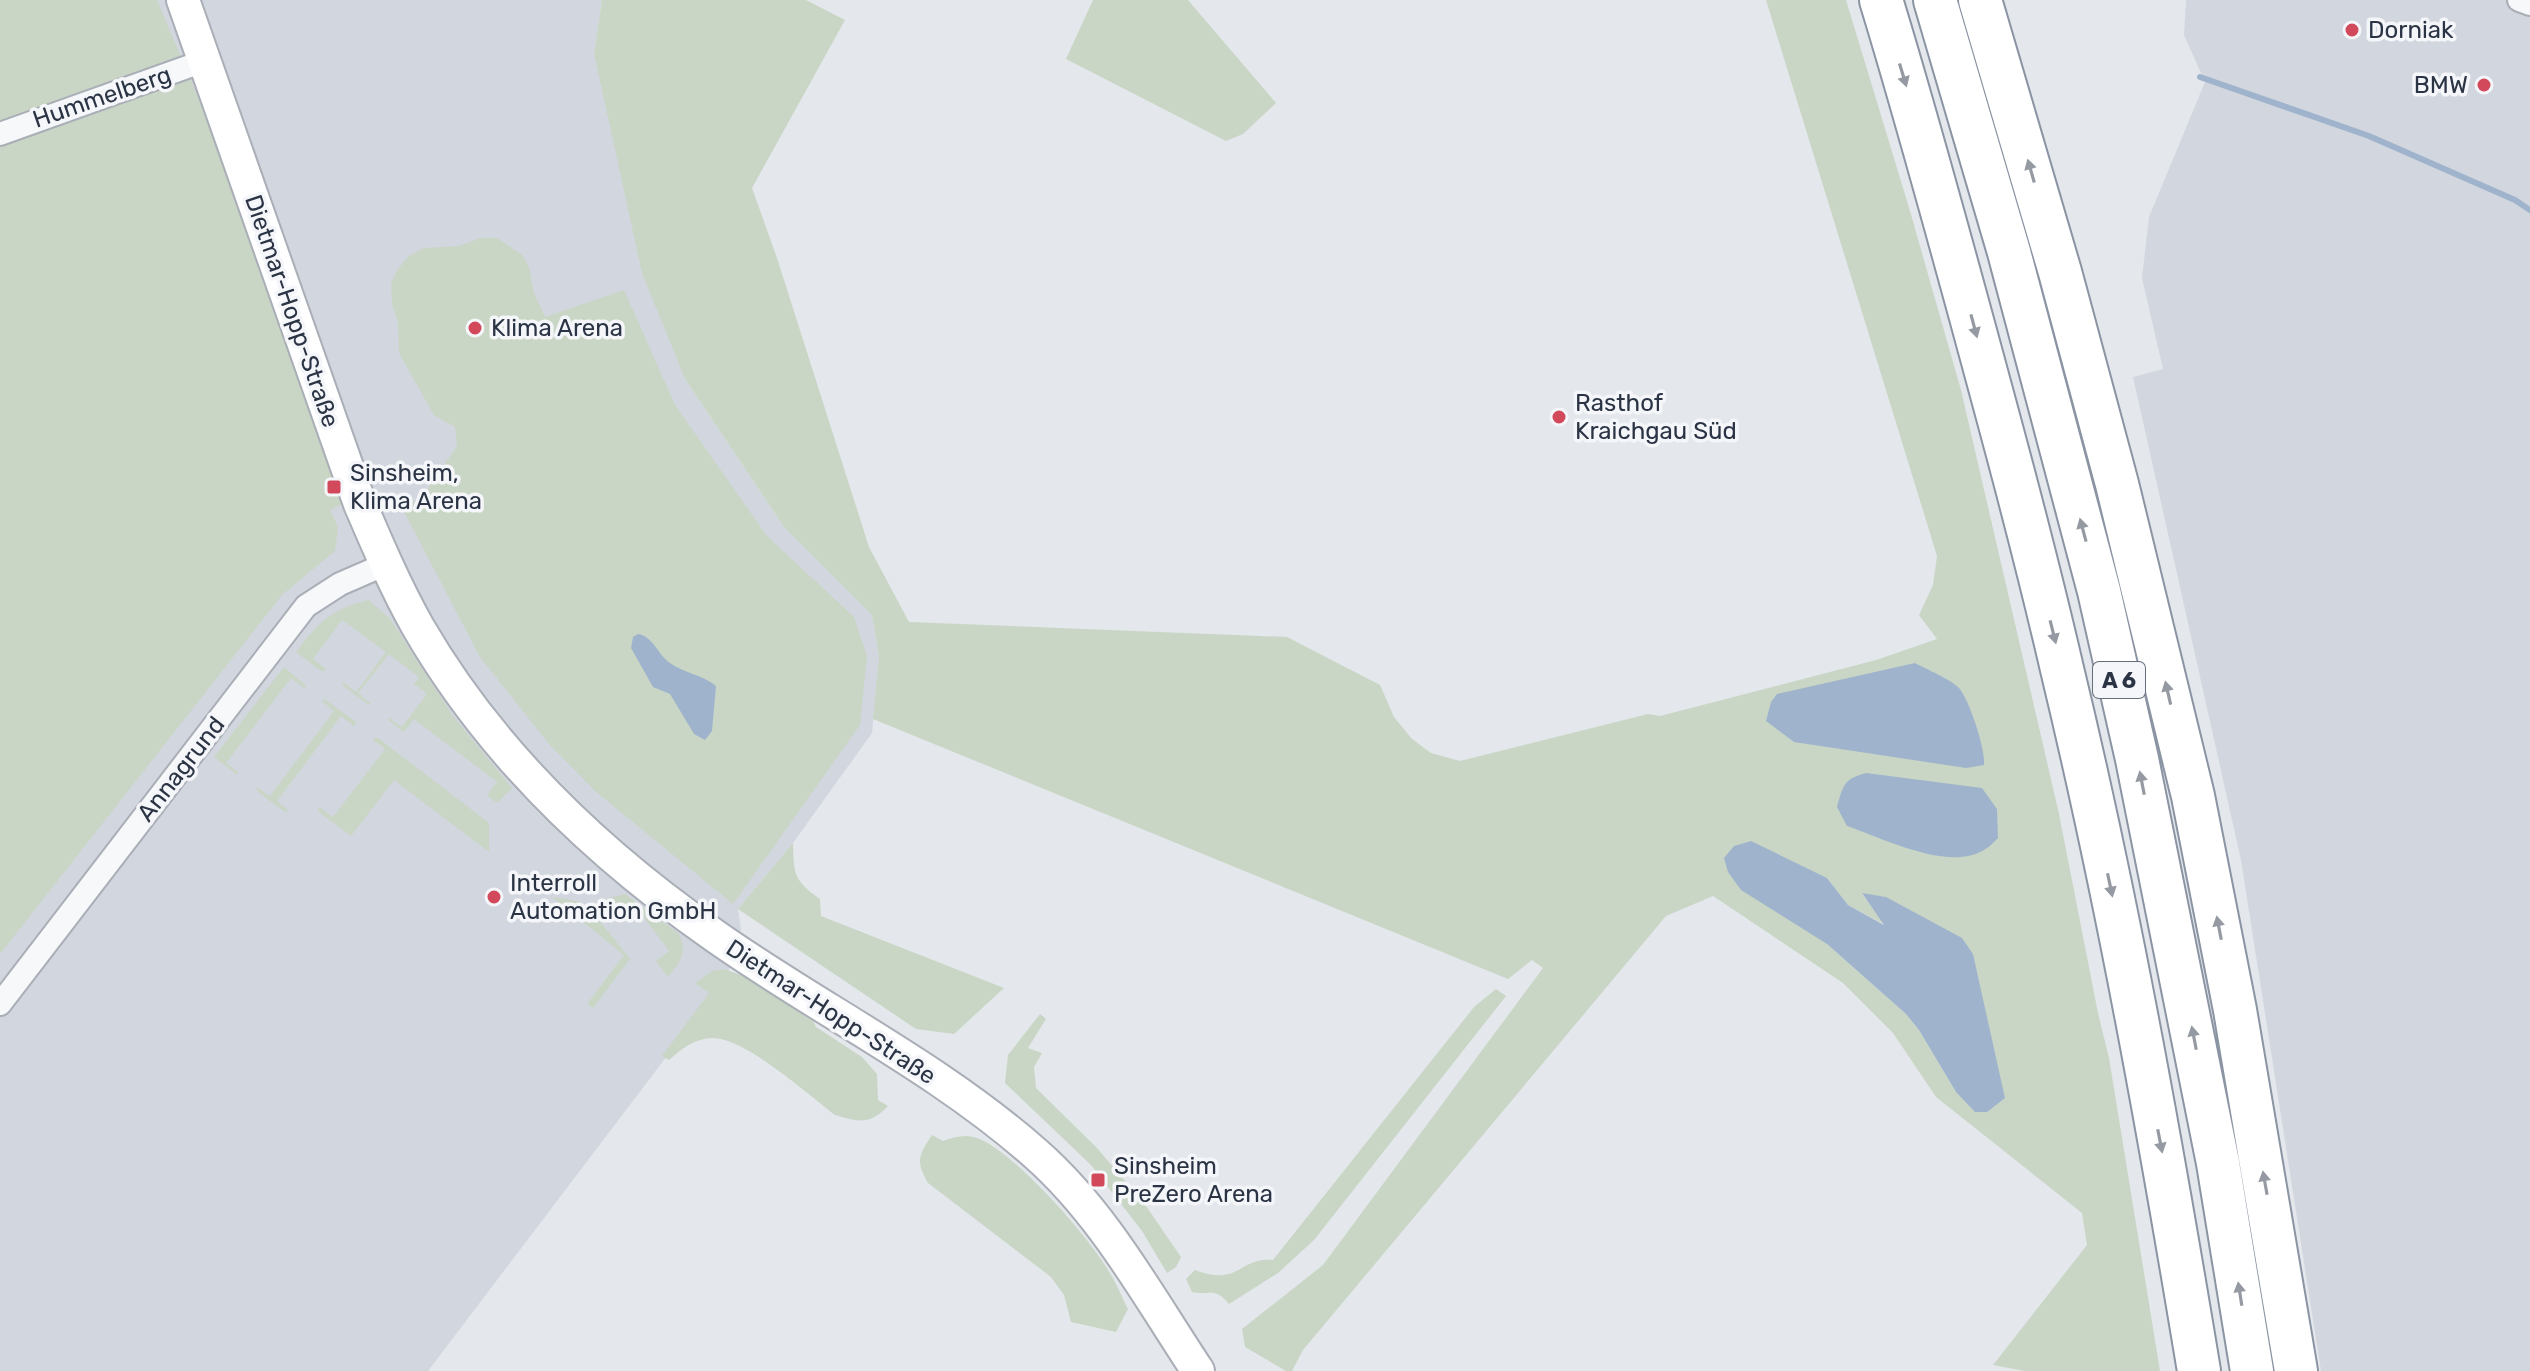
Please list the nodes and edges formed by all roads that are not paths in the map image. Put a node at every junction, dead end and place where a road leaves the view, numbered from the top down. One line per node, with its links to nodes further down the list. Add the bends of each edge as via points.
1 (183, 0): 7 (street, Dietmar-Hopp-Straße)
2 (1881, 0): 14 (highway, A 6, one-way to 14, via 2014,472 2063,671 2151,1091)
3 (1935, 0): 15 (highway, A 6, one-way to 3, via 2218,1163 2099,591)
4 (1980, 0): 11 (highway, one-way to 4)
5 (2519, 0): 6 (street)
6 (2530, 4)
7 (204, 61): 8 (street, Hummelberg); 10 (street, Dietmar-Hopp-Straße, via 355,492)
8 (0, 134)
9 (2068, 219): 11 (highway, via 2126,453)
10 (386, 564): 12 (street, Annagrund, via 306,606); 13 (street, Dietmar-Hopp-Straße, via 460,691 577,827 637,880 716,937 940,1082 1037,1155 1122,1253)
11 (2139, 570): 16 (highway, one-way to 11, via 2232,994 2193,796)
12 (0, 1004)
13 (1198, 1371)
14 (2199, 1371)
15 (2252, 1371)
16 (2296, 1371)

